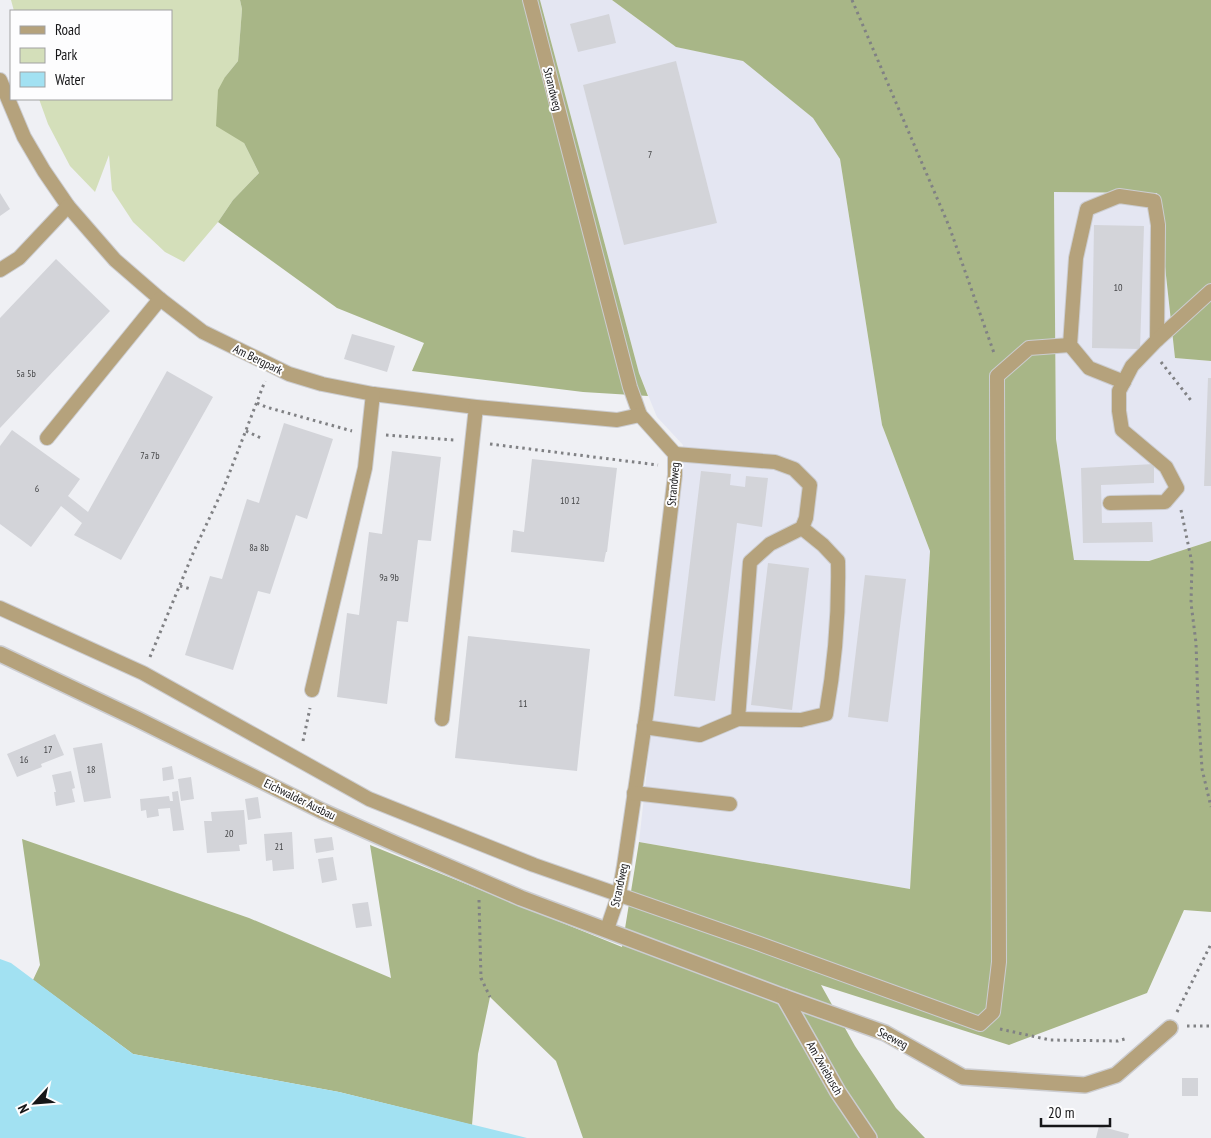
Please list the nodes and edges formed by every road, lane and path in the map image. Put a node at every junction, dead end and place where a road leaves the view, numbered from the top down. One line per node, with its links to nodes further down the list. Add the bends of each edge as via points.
1 (530, 0): 16 (lane, Strandweg)
2 (852, 0): 11 (path, via 949,226 993,349)
3 (1, 84): 4 (lane, Am Bergpark, via 24,136)
4 (68, 206): 5 (lane, via 19,258); 7 (lane, Am Bergpark, via 115,260)
5 (0, 270)
6 (1211, 291): 8 (lane)
7 (160, 299): 10 (lane, Am Bergpark, via 203,332); 18 (lane)
8 (1153, 344): 9 (lane, via 1158,225 1154,201 1119,196 1087,209 1076,258); 12 (lane, via 1132,366); 14 (path)
9 (1070, 345): 11 (lane, via 1029,348); 12 (lane, via 1089,368)
10 (271, 366): 13 (lane, Am Bergpark, via 322,384); 17 (path)
11 (997, 376): 44 (lane, via 999,962 993,1012)
12 (1124, 382): 21 (lane, via 1119,391 1122,430 1166,467)
13 (373, 394): 15 (lane, Am Bergpark); 29 (lane, via 365,468)
14 (1193, 403)
15 (476, 407): 16 (lane, Am Bergpark, via 617,420); 31 (lane)
16 (640, 415): 20 (lane, Strandweg)
17 (246, 431): 19 (path); 24 (path)
18 (47, 438)
19 (261, 438)
20 (675, 454): 23 (lane, via 775,462 794,469 810,485); 33 (lane, Strandweg)
21 (1177, 488): 22 (lane, via 1165,502); 37 (path, via 1192,563 1191,604 1202,769)
22 (1110, 503)
23 (802, 528): 32 (lane, via 770,544 750,562); 32 (lane, via 838,561 834,672 826,714 802,720)
24 (180, 586): 25 (path); 28 (path)
25 (191, 590)
26 (0, 608): 28 (lane)
27 (0, 654): 38 (street, Eichwalder Ausbau, via 322,811)
28 (143, 673): 39 (lane, via 369,798 534,865)
29 (312, 690)
30 (308, 719): 34 (path)
31 (442, 719)
32 (738, 719): 33 (lane, via 700,735)
33 (644, 727): 35 (lane, Strandweg)
34 (303, 744)
35 (634, 793): 36 (lane); 39 (lane, Strandweg)
36 (730, 804)
37 (1211, 807)
38 (478, 879): 40 (street, Eichwalder Ausbau); 42 (path, via 481,978)
39 (619, 894): 40 (lane, Strandweg); 44 (lane)
40 (607, 930): 43 (street, Seeweg)
41 (1211, 944): 45 (path)
42 (490, 997)
43 (784, 997): 45 (street, Seeweg, via 885,1033 963,1077 1085,1085 1116,1075); 47 (street, Am Zwiebusch)
44 (980, 1024): 46 (path, via 1050,1040 1118,1041)
45 (1170, 1028)
46 (1135, 1037)
47 (868, 1138)

